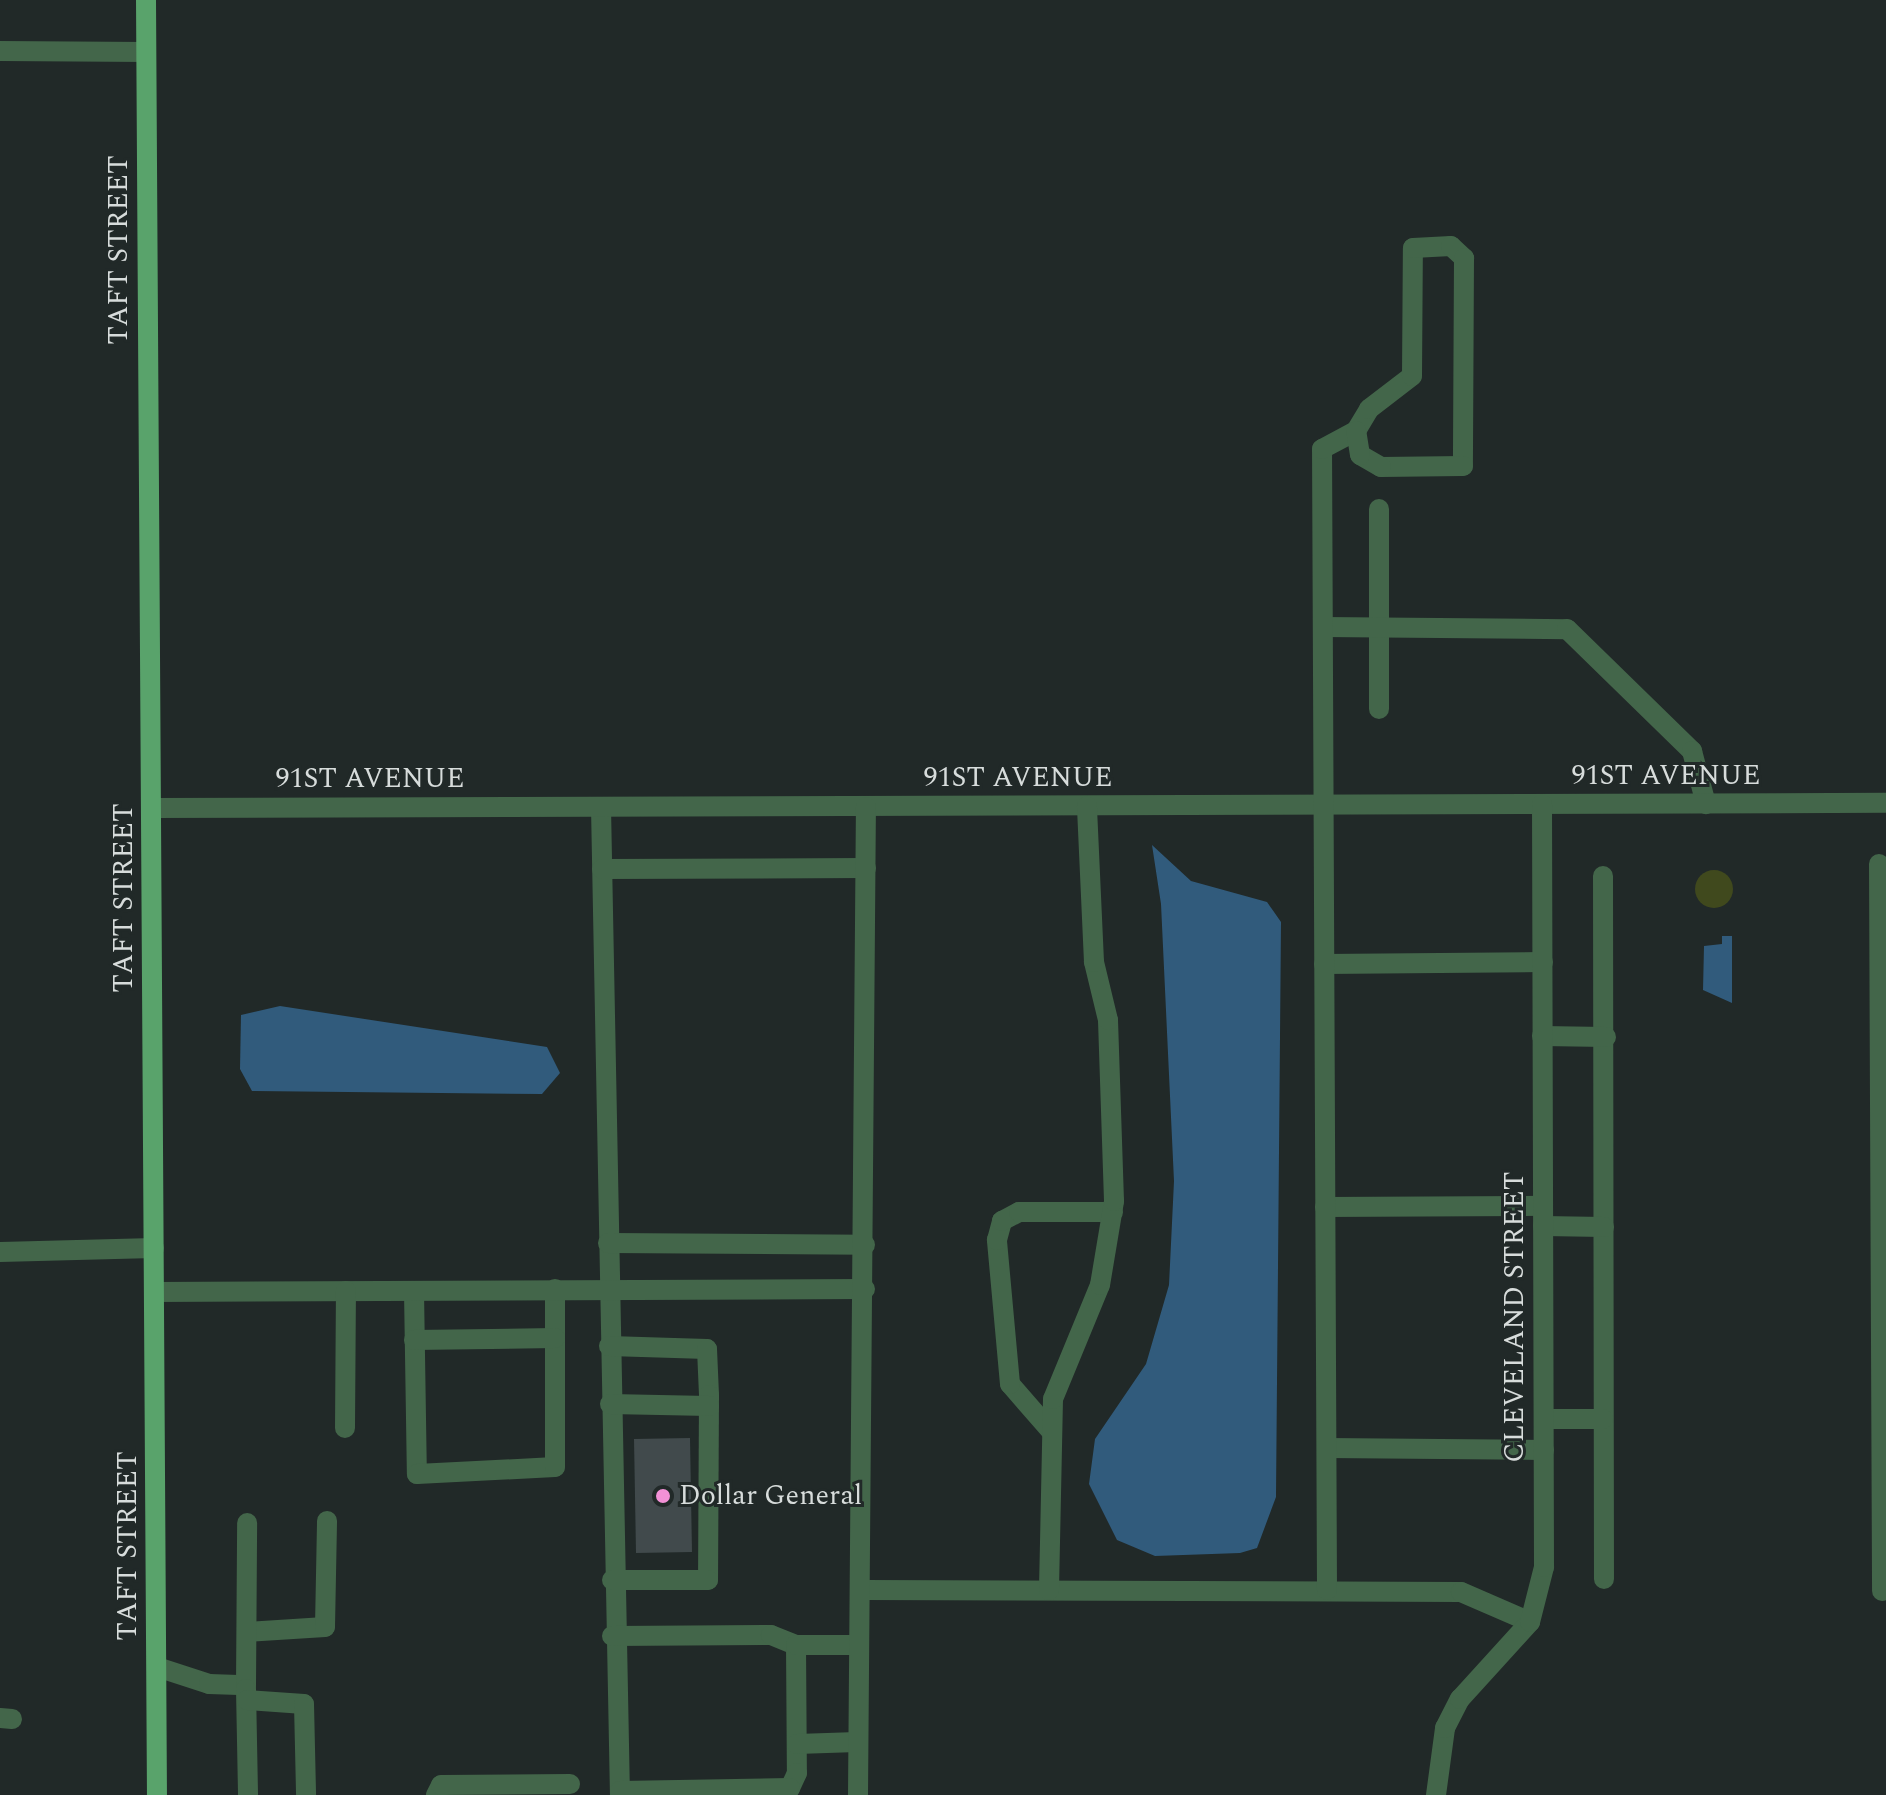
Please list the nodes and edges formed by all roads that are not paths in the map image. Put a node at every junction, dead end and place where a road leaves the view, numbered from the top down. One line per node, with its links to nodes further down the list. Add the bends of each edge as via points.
1 (146, 0): 3 (main road, TAFT STREET)
2 (0, 51): 3 (street)
3 (146, 52): 16 (main road, TAFT STREET)
4 (1356, 431): 4 (street, via 1369,409 1412,376 1413,248 1451,246 1464,258 1463,466 1381,467 1360,455); 6 (street, via 1322,449)
5 (1379, 509): 7 (street)
6 (1323, 627): 7 (street); 12 (street)
7 (1379, 627): 8 (street); 11 (street, via 1567,629 1692,751)
8 (1379, 709)
9 (1886, 803): 11 (street, 91ST AVENUE)
10 (1542, 804): 11 (street, 91ST AVENUE); 12 (street, 91ST AVENUE); 21 (street, CLEVELAND STREET)
11 (1706, 804)
12 (1324, 805): 13 (street, 91ST AVENUE); 22 (street)
13 (1087, 806): 15 (street, 91ST AVENUE); 27 (street, via 1094,962 1108,1020)
14 (601, 807): 15 (street, 91ST AVENUE); 16 (street, 91ST AVENUE); 19 (street)
15 (866, 807): 18 (street)
16 (151, 808): 33 (main road, TAFT STREET)
17 (1879, 864): 25 (street)
18 (866, 868): 19 (street); 32 (street)
19 (602, 869): 31 (street)
20 (1603, 876): 24 (street)
21 (1543, 962): 22 (street); 23 (street, CLEVELAND STREET)
22 (1324, 964): 26 (street)
23 (1542, 1036): 24 (street); 28 (street, CLEVELAND STREET)
24 (1606, 1037): 29 (street)
25 (1882, 1038): 30 (street)
26 (1325, 1207): 28 (street); 51 (street)
27 (1113, 1212): 50 (street, via 1100,1285 1053,1399); 50 (street, via 1019,1212 1002,1221 997,1240 1010,1384)
28 (1543, 1216): 29 (street); 46 (street, CLEVELAND STREET)
29 (1604, 1227): 47 (street)
30 (1883, 1233): 48 (street)
31 (608, 1243): 32 (street); 36 (street)
32 (865, 1245): 37 (street)
33 (154, 1248): 34 (street); 40 (main road, TAFT STREET)
34 (0, 1252)
35 (555, 1289): 36 (street); 39 (street); 41 (street)
36 (609, 1289): 37 (street); 43 (street)
37 (865, 1289): 57 (street)
38 (346, 1291): 39 (street); 40 (street); 49 (street)
39 (414, 1291): 42 (street)
40 (155, 1292): 66 (main road, TAFT STREET)
41 (555, 1338): 42 (street); 42 (street, via 555,1467 446,1474 417,1474 413,1461)
42 (414, 1340)
43 (609, 1346): 44 (street); 45 (street, via 707,1349)
44 (610, 1404): 45 (street); 56 (street)
45 (709, 1406): 56 (street, via 708,1580)
46 (1544, 1419): 47 (street); 52 (street, CLEVELAND STREET)
47 (1603, 1419): 55 (street)
48 (1884, 1427): 60 (street)
49 (345, 1428)
50 (1050, 1430): 58 (street)
51 (1327, 1448): 52 (street); 59 (street)
52 (1544, 1450): 61 (street, CLEVELAND STREET, via 1544,1567)
53 (327, 1521): 62 (street, via 325,1627)
54 (247, 1523): 62 (street)
55 (1604, 1579)
56 (612, 1580): 63 (street)
57 (864, 1590): 58 (street); 65 (street)
58 (1049, 1590): 59 (street)
59 (1327, 1590): 61 (street, via 1461,1592)
60 (1882, 1591)
61 (1530, 1622): 77 (street, CLEVELAND STREET, via 1455,1708 1445,1728)
62 (247, 1632): 67 (street)
63 (612, 1636): 64 (street, via 771,1635); 71 (street)
64 (796, 1645): 65 (street); 69 (street)
65 (859, 1645): 68 (street)
66 (157, 1667): 67 (street); 72 (main road, TAFT STREET)
67 (246, 1692): 73 (street); 74 (street, via 304,1704)
68 (857, 1742): 69 (street); 76 (street)
69 (797, 1744): 71 (street, via 790,1788)
70 (570, 1784): 75 (street, via 441,1785)
71 (620, 1793)
72 (157, 1795)
73 (248, 1795)
74 (306, 1795)
75 (436, 1795)
76 (858, 1795)
77 (1436, 1795)

